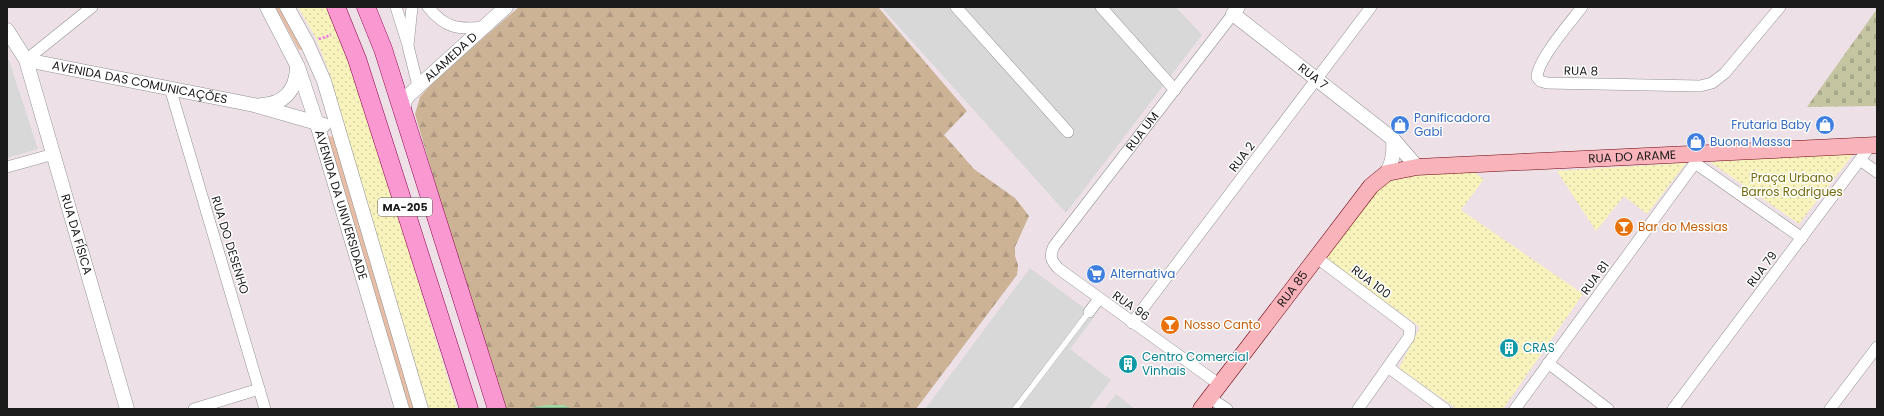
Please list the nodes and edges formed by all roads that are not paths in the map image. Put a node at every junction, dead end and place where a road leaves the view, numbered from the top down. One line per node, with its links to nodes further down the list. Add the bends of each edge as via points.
1 (92, 7): 19 (street)
2 (267, 7): 21 (street, AVENIDA DA UNIVERSIDADE)
3 (287, 7): 20 (street, AVENIDA DA UNIVERSIDADE)
4 (336, 7): 56 (main road, MA-205, via 358,59)
5 (366, 7): 27 (main road, MA-205, via 383,49)
6 (396, 7): 18 (street)
7 (412, 7): 18 (street)
8 (428, 7): 16 (street, via 446,25 463,28)
9 (506, 7): 16 (street, ALAMEDA D)
10 (956, 7): 30 (street)
11 (1101, 7): 25 (street)
12 (1371, 7): 22 (street, RUA 2)
13 (1582, 7): 14 (street, RUA 8, via 1542,62 1537,74 1540,81 1700,86 1712,83 1725,73)
14 (1779, 7)
15 (1236, 11): 22 (street, RUA 7); 25 (street, RUA UM)
16 (484, 26): 23 (street, ALAMEDA D)
17 (7, 30): 19 (street, RUA DA FÍSICA)
18 (408, 46): 23 (street)
19 (26, 60): 24 (street, AVENIDA DAS COMUNICAÇÕES); 33 (street, RUA DA FÍSICA)
20 (317, 63): 21 (street, via 307,61); 28 (street, AVENIDA DA UNIVERSIDADE)
21 (298, 66): 26 (street, AVENIDA DAS COMUNICAÇÕES, via 296,81 289,94 273,104); 29 (street, AVENIDA DA UNIVERSIDADE)
22 (1317, 80): 31 (street, RUA 7); 45 (street, RUA 2)
23 (418, 86): 27 (street, ALAMEDA D, via 407,96)
24 (170, 88): 26 (street, AVENIDA DAS COMUNICAÇÕES); 49 (street, RUA DO DESENHO)
25 (1175, 90): 41 (street, RUA UM, via 1054,246)
26 (254, 105): 29 (street, AVENIDA DAS COMUNICAÇÕES)
27 (402, 111): 57 (main road, MA-205)
28 (336, 123): 29 (street, AVENIDA DAS COMUNICAÇÕES); 55 (street, AVENIDA DA UNIVERSIDADE)
29 (317, 124): 54 (street, AVENIDA DA UNIVERSIDADE)
30 (1068, 132)
31 (1393, 139): 37 (street, RUA 7); 39 (street, via 1394,151)
32 (1874, 145): 34 (main road, RUA DO ARAME); 35 (street, RUA 79)
33 (54, 154): 36 (street); 51 (street, RUA DA FÍSICA)
34 (1696, 159): 37 (main road, RUA DO ARAME); 40 (street); 47 (street, RUA 81)
35 (1860, 160): 38 (street); 40 (street, RUA 79)
36 (7, 167)
37 (1417, 167): 39 (main road, RUA DO ARAME)
38 (1877, 172)
39 (1387, 173): 42 (main road, RUA 85, via 1371,186)
40 (1802, 238): 64 (street, RUA 79)
41 (1051, 257): 43 (street, RUA 96, via 1059,269)
42 (1316, 257): 48 (street, RUA 100, via 1410,328 1410,337); 50 (main road, RUA 85)
43 (1099, 299): 44 (street); 45 (street, RUA 96)
44 (1089, 312): 58 (lane)
45 (1132, 323): 50 (street, RUA 96)
46 (1877, 347): 65 (street)
47 (1548, 364): 62 (street, RUA 81); 63 (street)
48 (1389, 368): 60 (street); 61 (street)
49 (259, 390): 52 (street); 53 (street, RUA DO DESENHO)
50 (1210, 397): 59 (street, RUA 96)
51 (127, 409)
52 (194, 409)
53 (265, 409)
54 (402, 409)
55 (421, 409)
56 (469, 409)
57 (497, 409)
58 (1015, 409)
59 (1227, 409)
60 (1358, 409)
61 (1445, 409)
62 (1515, 409)
63 (1608, 409)
64 (1673, 409)
65 (1830, 409)

